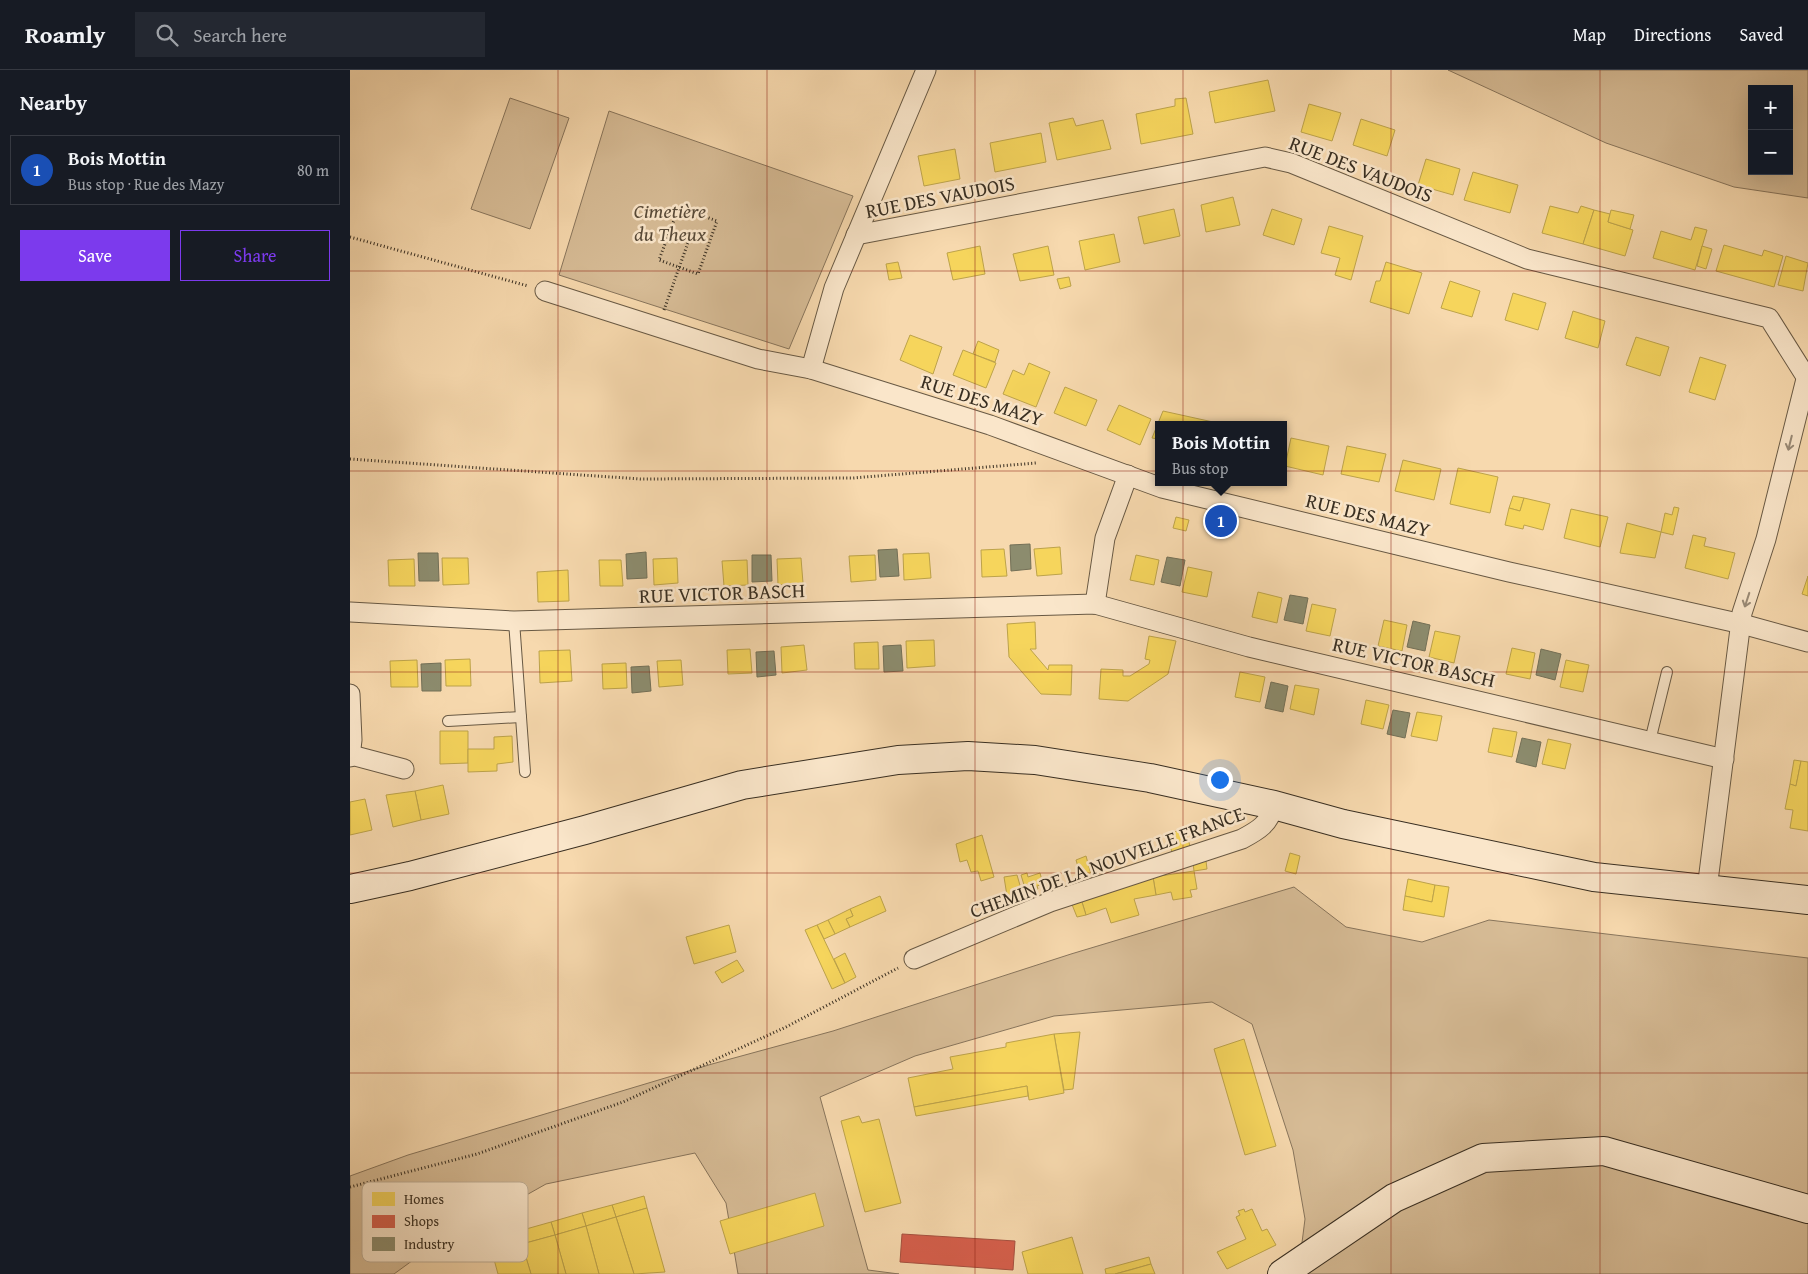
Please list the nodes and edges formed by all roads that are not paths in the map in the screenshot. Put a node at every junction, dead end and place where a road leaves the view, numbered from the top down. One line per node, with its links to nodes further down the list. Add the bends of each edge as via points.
1 (926, 70): 2 (street)
2 (856, 236): 4 (street, via 834,288); 5 (street, RUE DES VAUDOIS, via 1265,157 1291,163 1527,259 1769,318)
3 (545, 291): 4 (street, RUE DES MAZY, via 758,359)
4 (811, 369): 6 (street, RUE DES MAZY, via 990,424)
5 (1807, 379): 12 (street, one-way to 12, via 1766,539 1742,614)
6 (1128, 475): 7 (street, RUE DES MAZY); 9 (street, via 1105,538)
7 (1155, 485)
8 (1157, 486): 12 (street, RUE DES MAZY, via 1509,572)
9 (1095, 604): 11 (street, RUE VICTOR BASCH); 18 (street, RUE VICTOR BASCH, via 1249,647)
10 (350, 612): 11 (street, RUE VICTOR BASCH)
11 (514, 621): 16 (lane)
12 (1742, 624): 13 (street, RUE DES MAZY); 20 (street)
13 (1808, 642)
14 (1667, 672): 18 (lane)
15 (350, 694): 19 (street)
16 (521, 717): 17 (lane); 22 (lane)
17 (448, 721)
18 (1650, 741): 20 (street, RUE VICTOR BASCH)
19 (351, 756): 21 (street)
20 (1724, 759): 25 (street)
21 (404, 769)
22 (525, 772)
23 (1274, 805): 24 (main road, via 1150,778 1035,760 968,756 898,760 742,785 584,830); 25 (main road, via 1343,824 1594,878); 27 (street, CHEMIN DE LA NOUVELLE FRANCE, via 1270,818 1261,829 1242,839 1050,902)
24 (350, 889)
25 (1707, 889): 26 (main road)
26 (1808, 900)
27 (914, 959)
28 (1808, 1209): 29 (main road, via 1604,1151 1483,1158 1394,1198)
29 (1282, 1274)

